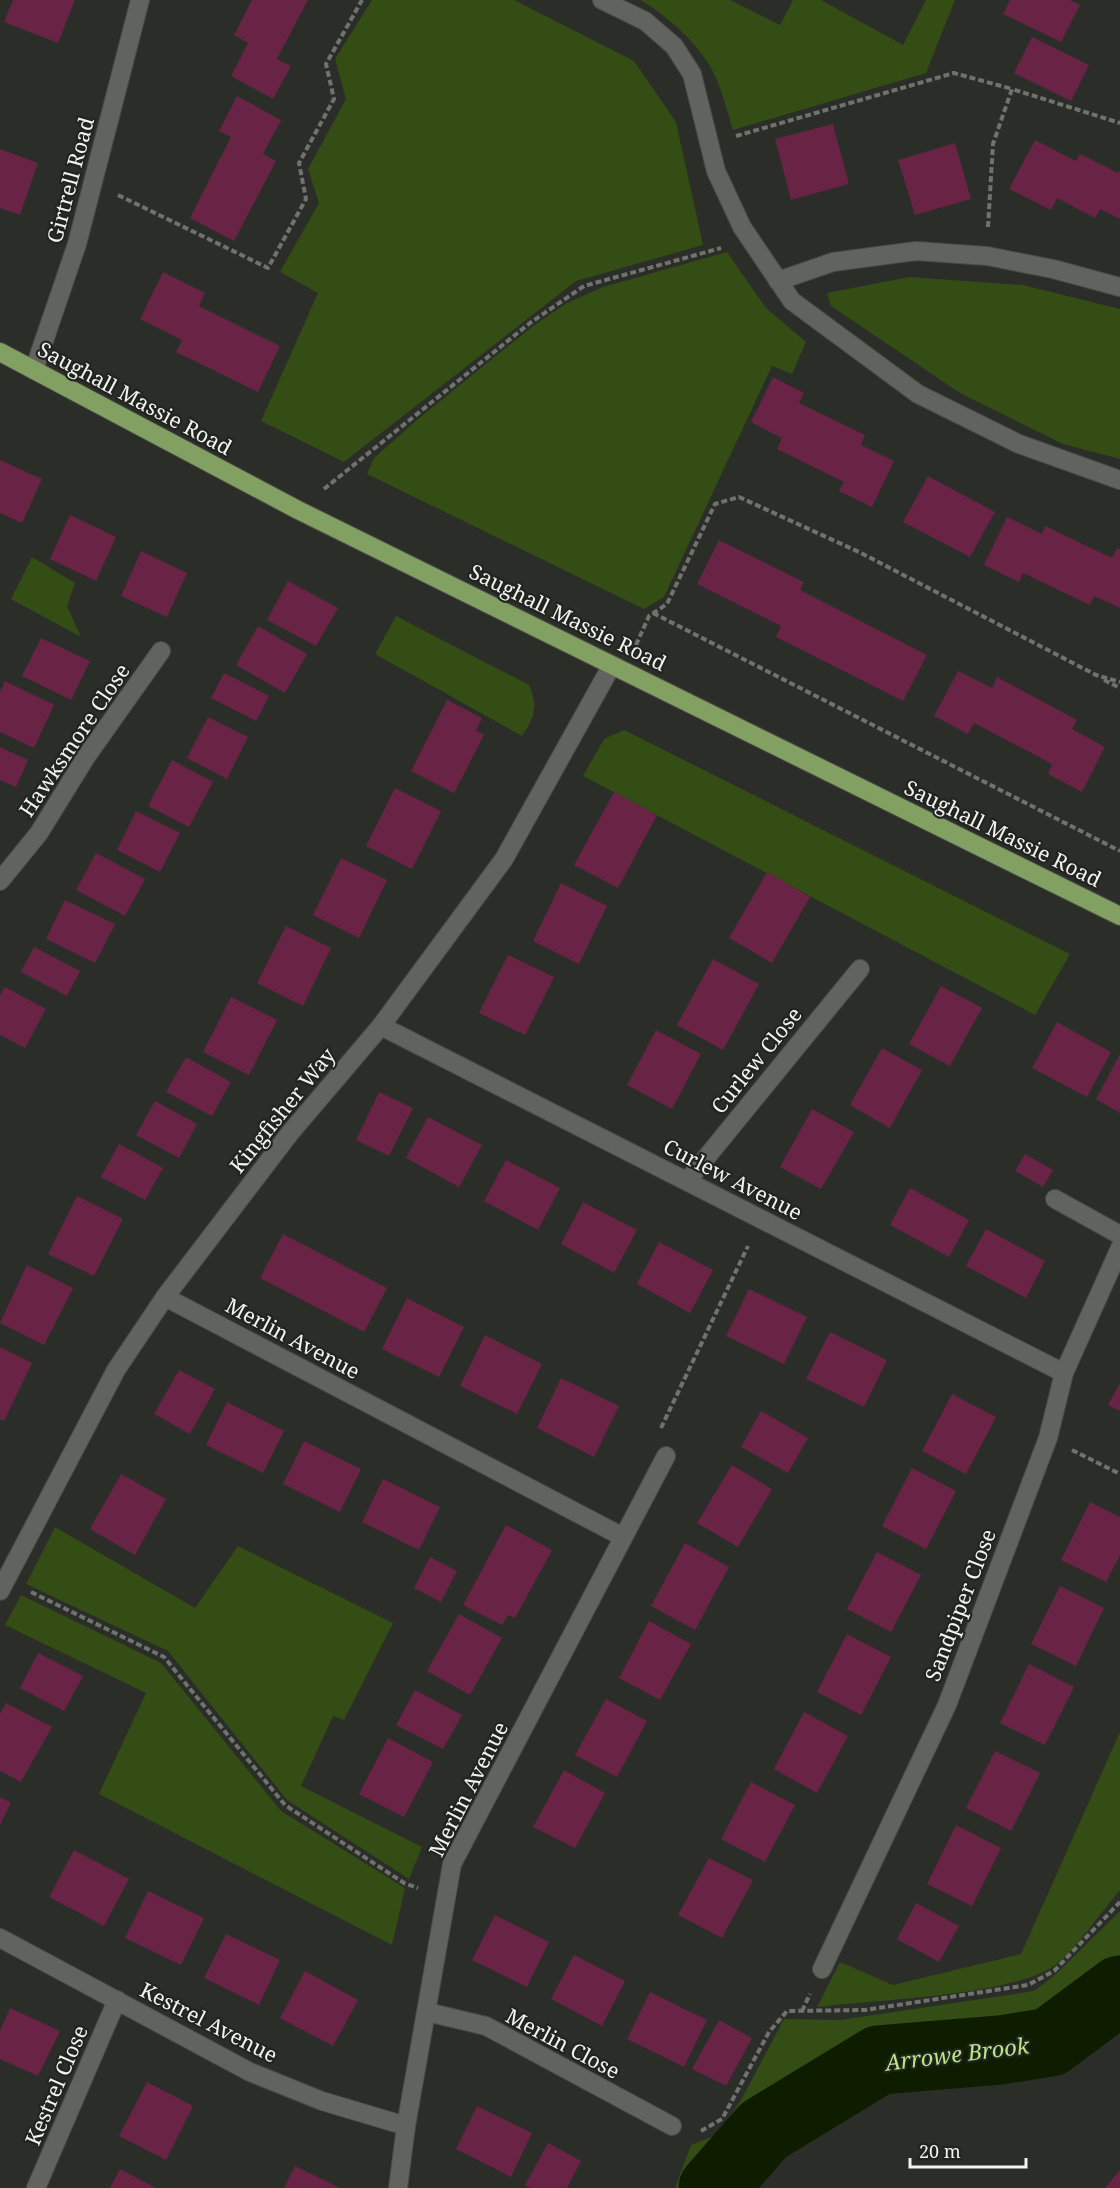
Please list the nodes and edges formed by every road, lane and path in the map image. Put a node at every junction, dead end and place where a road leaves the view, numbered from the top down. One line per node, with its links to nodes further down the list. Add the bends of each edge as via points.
1 (140, 0): 7 (street, Girtrell Road)
2 (362, 0): 7 (path, via 326,64 334,99 299,163 306,199 268,268)
3 (602, 0): 6 (street, via 645,21 674,46 692,74)
4 (1012, 89): 5 (path); 6 (path, via 954,73); 9 (path, via 993,144)
5 (1120, 123)
6 (708, 145): 8 (street, via 720,181)
7 (93, 183): 13 (street, Girtrell Road, via 77,244)
8 (751, 240): 10 (street); 15 (path, via 584,286 530,323)
9 (987, 256): 10 (street, via 916,251 833,262); 11 (street)
10 (778, 281): 14 (street, via 792,301 918,394 1019,444)
11 (1120, 287)
12 (0, 352): 13 (main road, Saughall Massie Road)
13 (34, 370): 15 (main road, Saughall Massie Road)
14 (1120, 480)
15 (298, 510): 18 (main road, Saughall Massie Road)
16 (653, 613): 18 (path); 19 (path, via 667,604 715,504 739,497 861,553); 22 (path)
17 (161, 651): 23 (street, Hawksmore Close, via 86,757 39,833)
18 (618, 668): 24 (main road, Saughall Massie Road); 26 (street, Kingfisher Way, via 504,859)
19 (1095, 675): 20 (path); 21 (path)
20 (1120, 682)
21 (1120, 688)
22 (1120, 851)
23 (0, 881)
24 (1120, 916)
25 (860, 969): 27 (street, Curlew Close)
26 (381, 1026): 27 (street, Curlew Avenue); 32 (street, Kingfisher Way, via 290,1133)
27 (688, 1180): 29 (street, Curlew Avenue)
28 (1055, 1199): 30 (street)
29 (761, 1218): 33 (street, Curlew Avenue); 35 (path, via 661,1425)
30 (1120, 1235)
31 (1120, 1248): 33 (street, Sandpiper Close)
32 (165, 1297): 37 (street, Merlin Avenue); 38 (street, Kingfisher Way, via 116,1370)
33 (1064, 1373): 34 (street, Sandpiper Close)
34 (1048, 1438): 36 (path); 42 (street, Sandpiper Close, via 947,1705)
35 (666, 1456): 37 (street, Merlin Avenue)
36 (1120, 1474)
37 (623, 1537): 39 (street, Merlin Avenue, via 452,1864)
38 (3, 1585): 39 (path, via 164,1657 285,1805 404,1882)
39 (446, 1899): 44 (street, Merlin Avenue)
40 (1120, 1902): 46 (path, via 1054,1971 1028,1985 865,2010 787,2011 769,2032 722,2119 696,2133)
41 (0, 1938): 43 (street, Kestrel Avenue)
42 (822, 1969)
43 (117, 2000): 45 (street, Kestrel Avenue, via 250,2072 322,2101); 47 (street, Kestrel Close)
44 (427, 2012): 45 (street, Merlin Avenue); 46 (street, Merlin Close, via 486,2026)
45 (406, 2126): 48 (street, Merlin Avenue)
46 (672, 2126)
47 (36, 2188)
48 (398, 2188)

